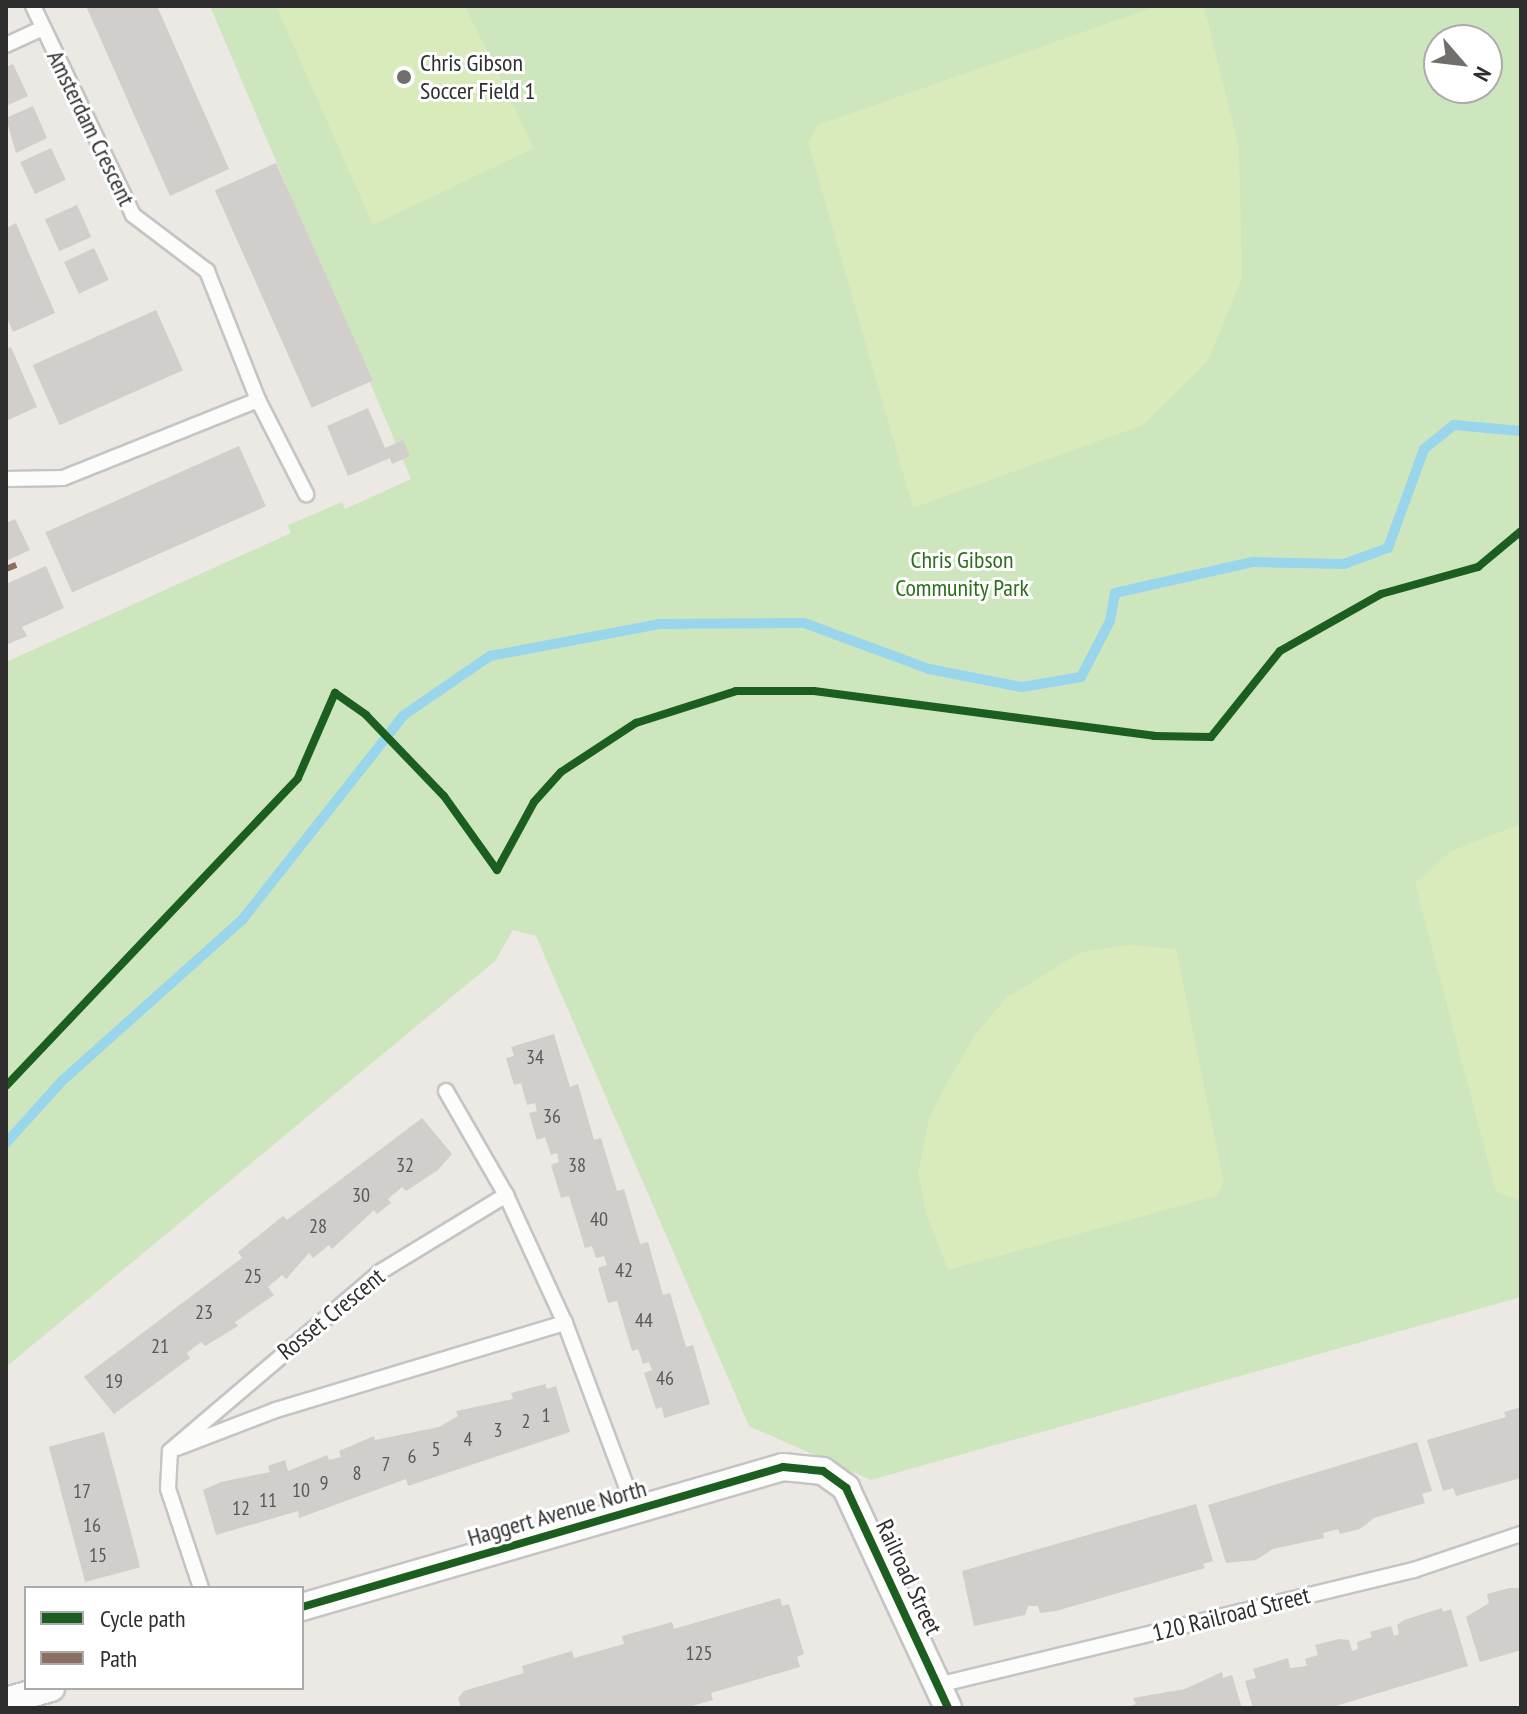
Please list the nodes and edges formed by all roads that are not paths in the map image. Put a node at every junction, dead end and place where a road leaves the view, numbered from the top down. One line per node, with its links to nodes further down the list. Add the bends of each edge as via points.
1 (33, 6): 2 (lane, Amsterdam Crescent)
2 (43, 28): 3 (lane); 4 (lane, Amsterdam Crescent, via 133,215 207,271)
3 (6, 45)
4 (258, 400): 5 (lane, via 63,478); 6 (lane, Amsterdam Crescent)
5 (6, 479)
6 (306, 494)
7 (446, 1091): 8 (lane)
8 (506, 1195): 9 (lane); 10 (lane, Rosset Crescent, via 380,1272)
9 (565, 1323): 10 (lane, via 276,1410); 12 (lane)
10 (170, 1451): 14 (lane, via 168,1489)
11 (823, 1471): 12 (street, Haggert Avenue North, via 783,1467); 17 (street, Railroad Street, via 846,1488)
12 (636, 1512): 15 (street, Haggert Avenue North)
13 (1521, 1534): 17 (lane, 120 Railroad Street, via 1414,1570)
14 (200, 1586)
15 (304, 1606)
16 (44, 1690): 18 (street)
17 (943, 1696)
18 (6, 1701)

